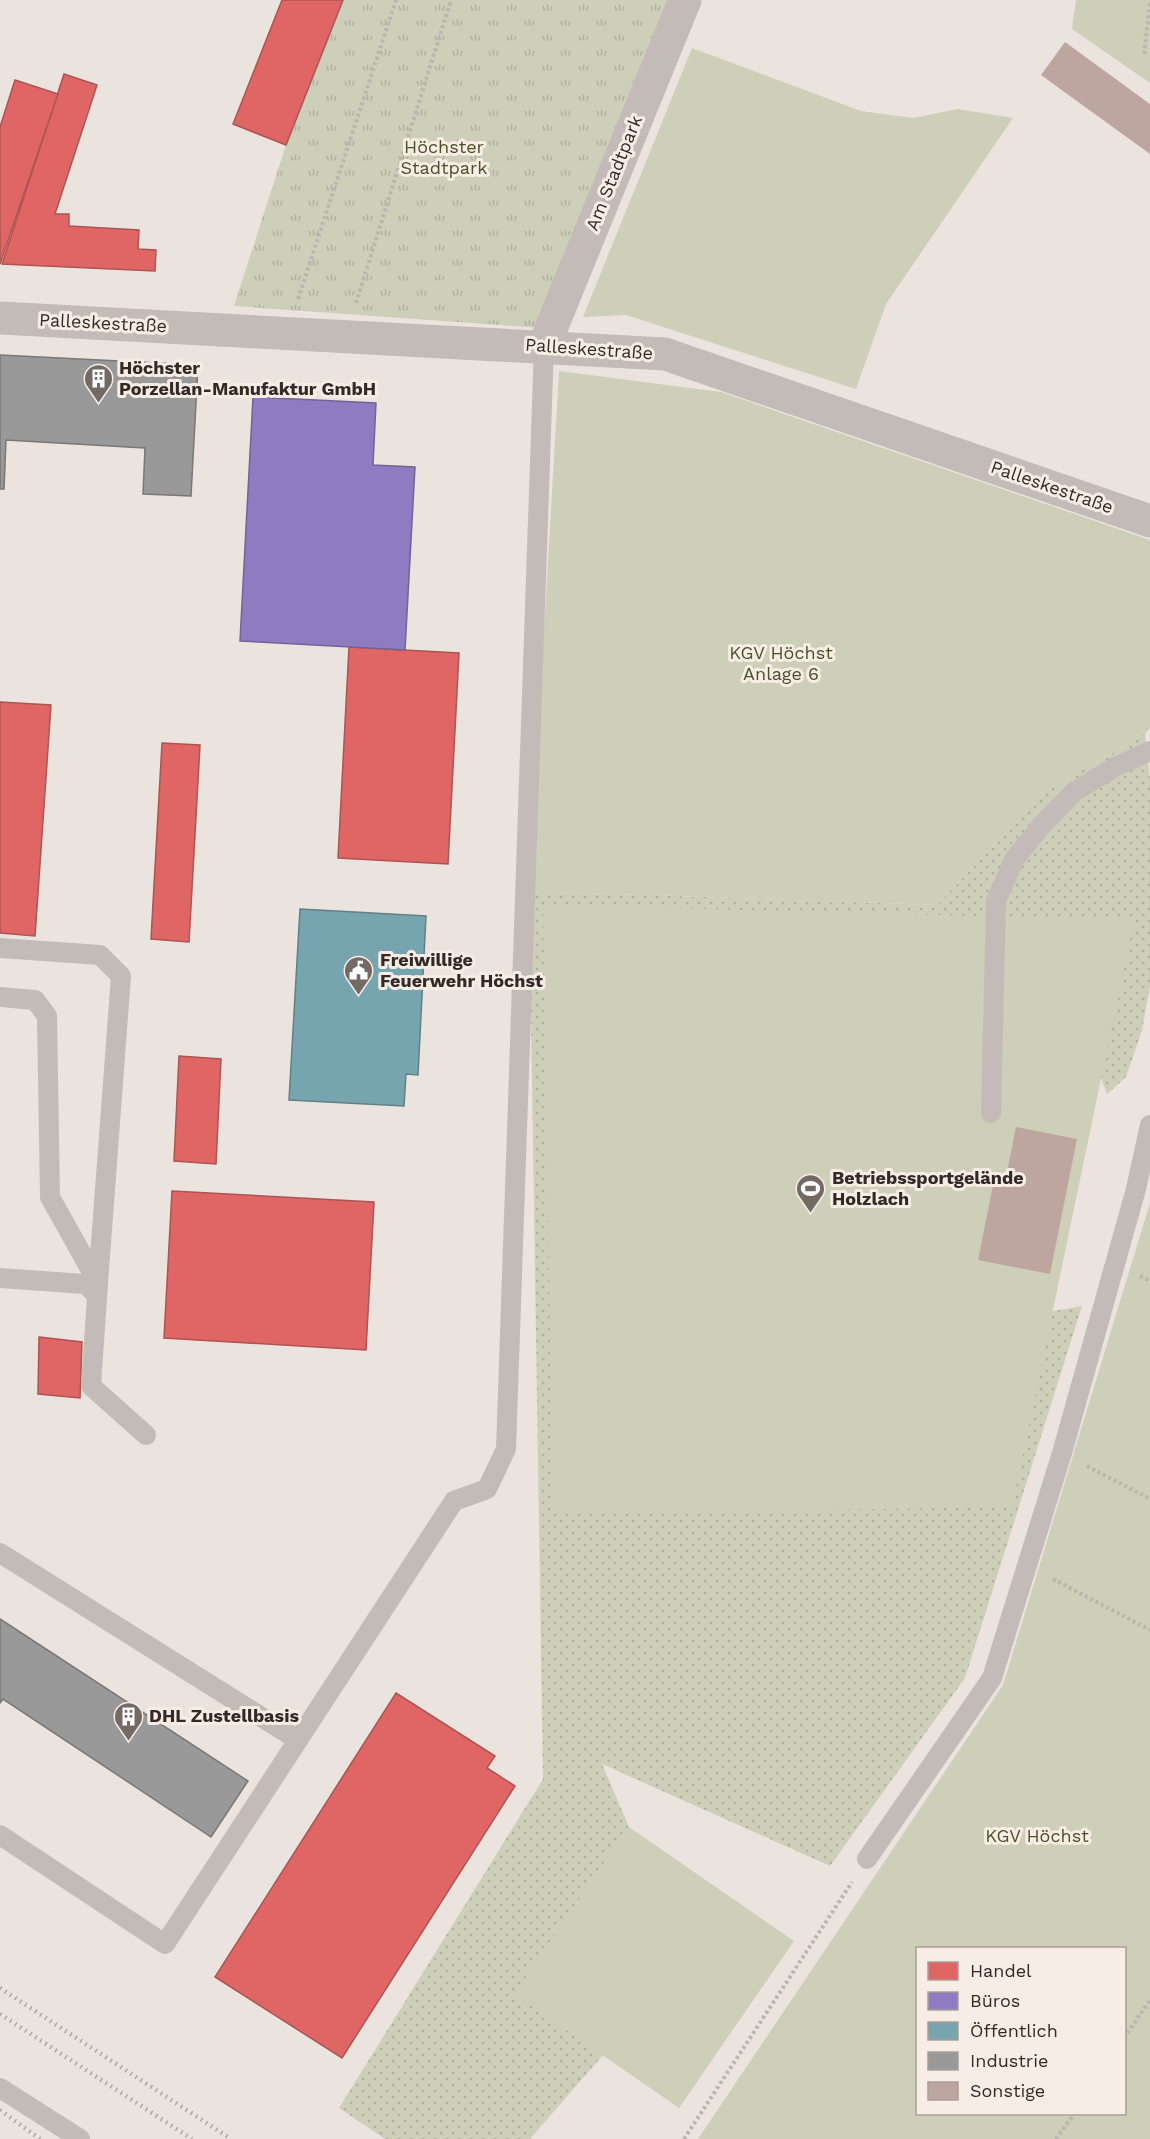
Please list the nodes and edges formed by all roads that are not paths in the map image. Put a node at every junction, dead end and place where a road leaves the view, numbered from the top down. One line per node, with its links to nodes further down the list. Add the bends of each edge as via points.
1 (685, 0): 3 (street, Am Stadtpark)
2 (0, 318): 3 (street, Palleskestraße)
3 (544, 346): 4 (street, Palleskestraße, via 665,354); 14 (lane, via 506,1449 487,1489 453,1501)
4 (1150, 521)
5 (1150, 751): 8 (lane, via 1074,792 1014,860 996,901)
6 (0, 948): 11 (lane, via 100,955 121,976)
7 (0, 997): 11 (lane, via 35,1000 47,1016 50,1197)
8 (991, 1113)
9 (1150, 1125): 16 (lane, via 1134,1199 1062,1453 993,1678)
10 (0, 1278): 11 (lane, via 85,1284)
11 (98, 1289): 12 (lane, via 91,1386)
12 (146, 1435)
13 (0, 1553): 14 (lane)
14 (298, 1740): 15 (lane, via 165,1944)
15 (0, 1835)
16 (867, 1859)
17 (0, 2088): 18 (lane)
18 (80, 2139)

